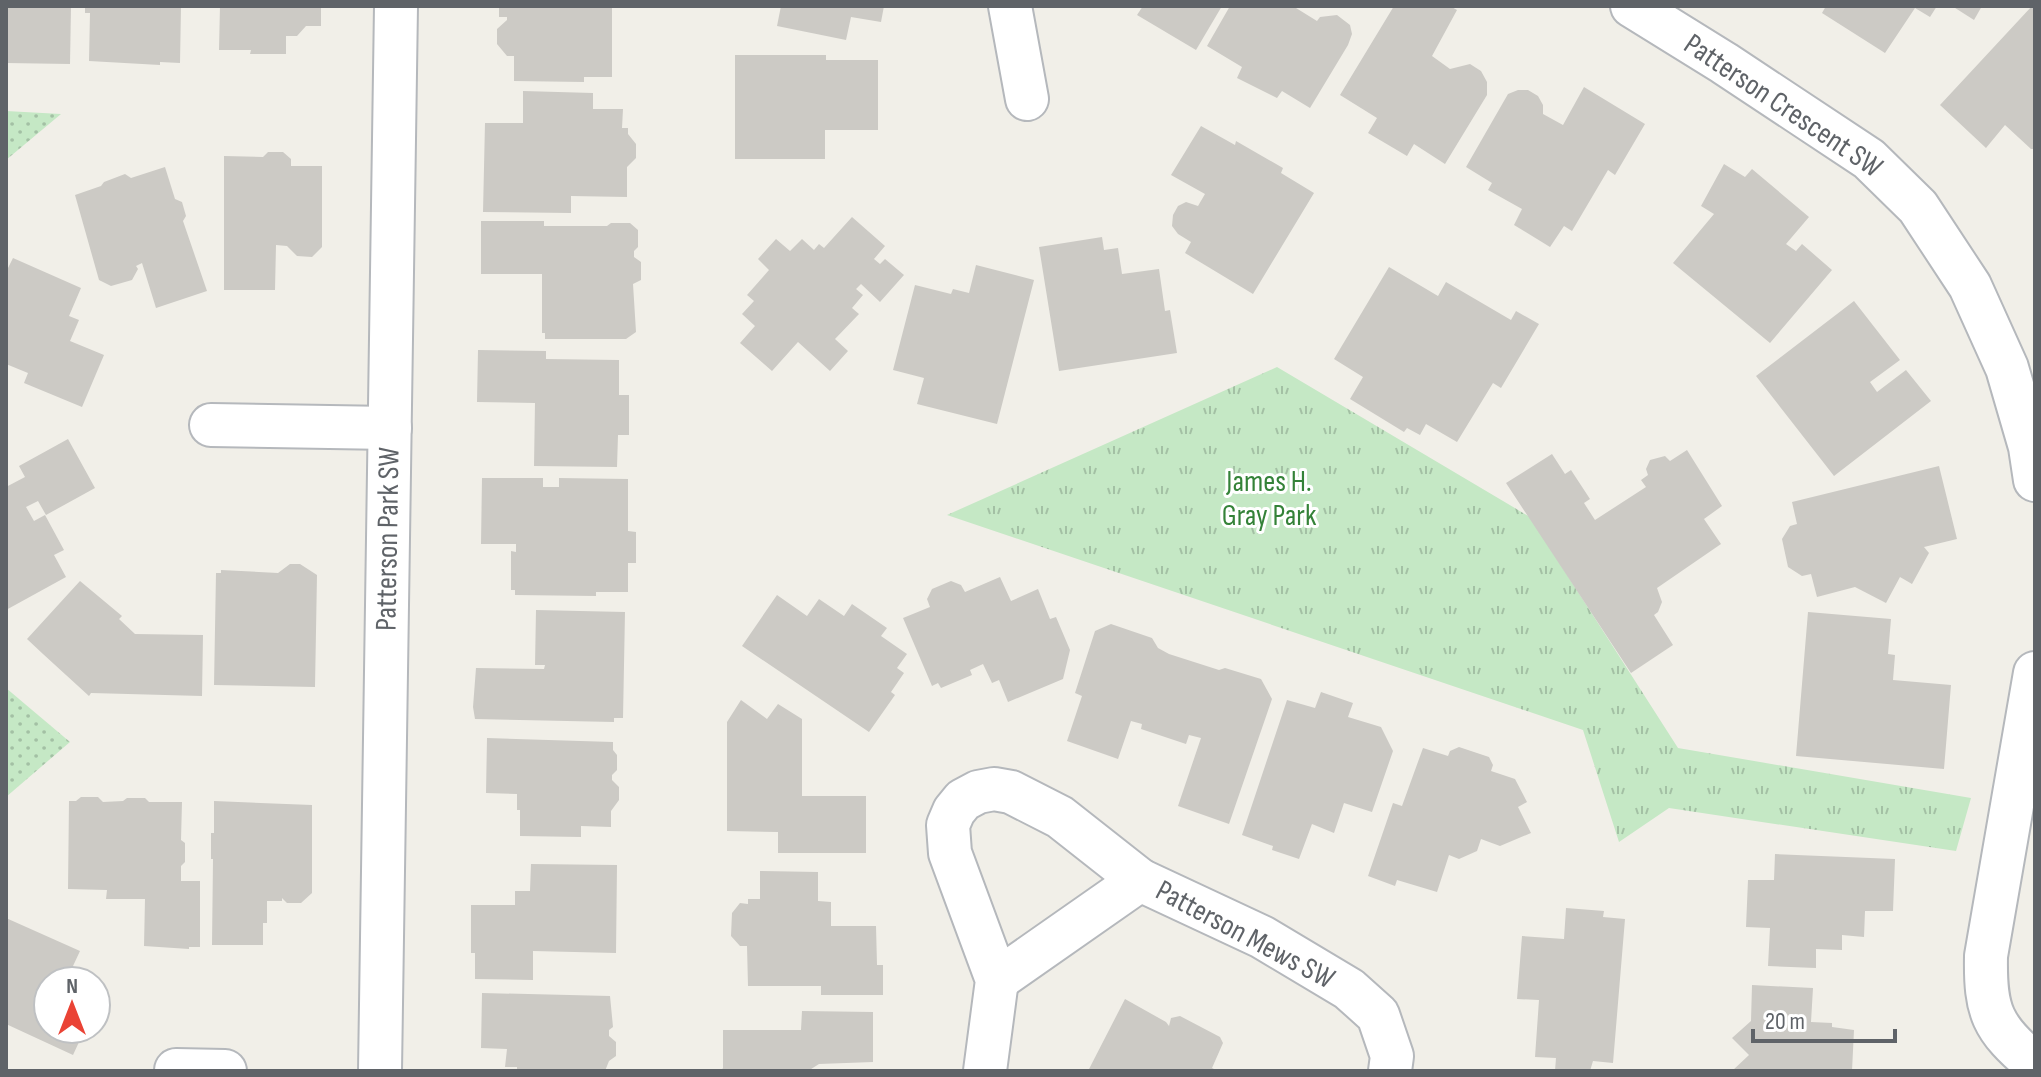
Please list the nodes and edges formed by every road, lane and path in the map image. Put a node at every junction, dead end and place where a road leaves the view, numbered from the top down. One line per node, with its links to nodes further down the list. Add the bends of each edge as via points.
1 (396, 6): 6 (street, Patterson Park SW)
2 (1010, 6): 4 (street)
3 (1632, 6): 7 (street, Patterson Crescent SW, via 1869,159 1918,207 1970,286 2007,368)
4 (1027, 99)
5 (211, 425): 6 (street)
6 (390, 428): 14 (street, Patterson Park SW)
7 (2035, 480)
8 (2035, 673): 11 (street, via 1986,956 1985,992 1992,1018 2008,1041)
9 (1140, 880): 10 (street, Patterson Mews SW); 10 (street, Patterson Mews SW, via 1060,817 1011,792 994,789 963,800 948,825 947,839); 16 (street, Patterson Mews SW, via 1262,937 1349,989 1378,1015 1392,1056)
10 (997, 980): 15 (street, Patterson Mews SW)
11 (2035, 1064)
12 (176, 1070): 13 (street)
13 (225, 1071)
14 (380, 1071)
15 (985, 1071)
16 (1390, 1071)

